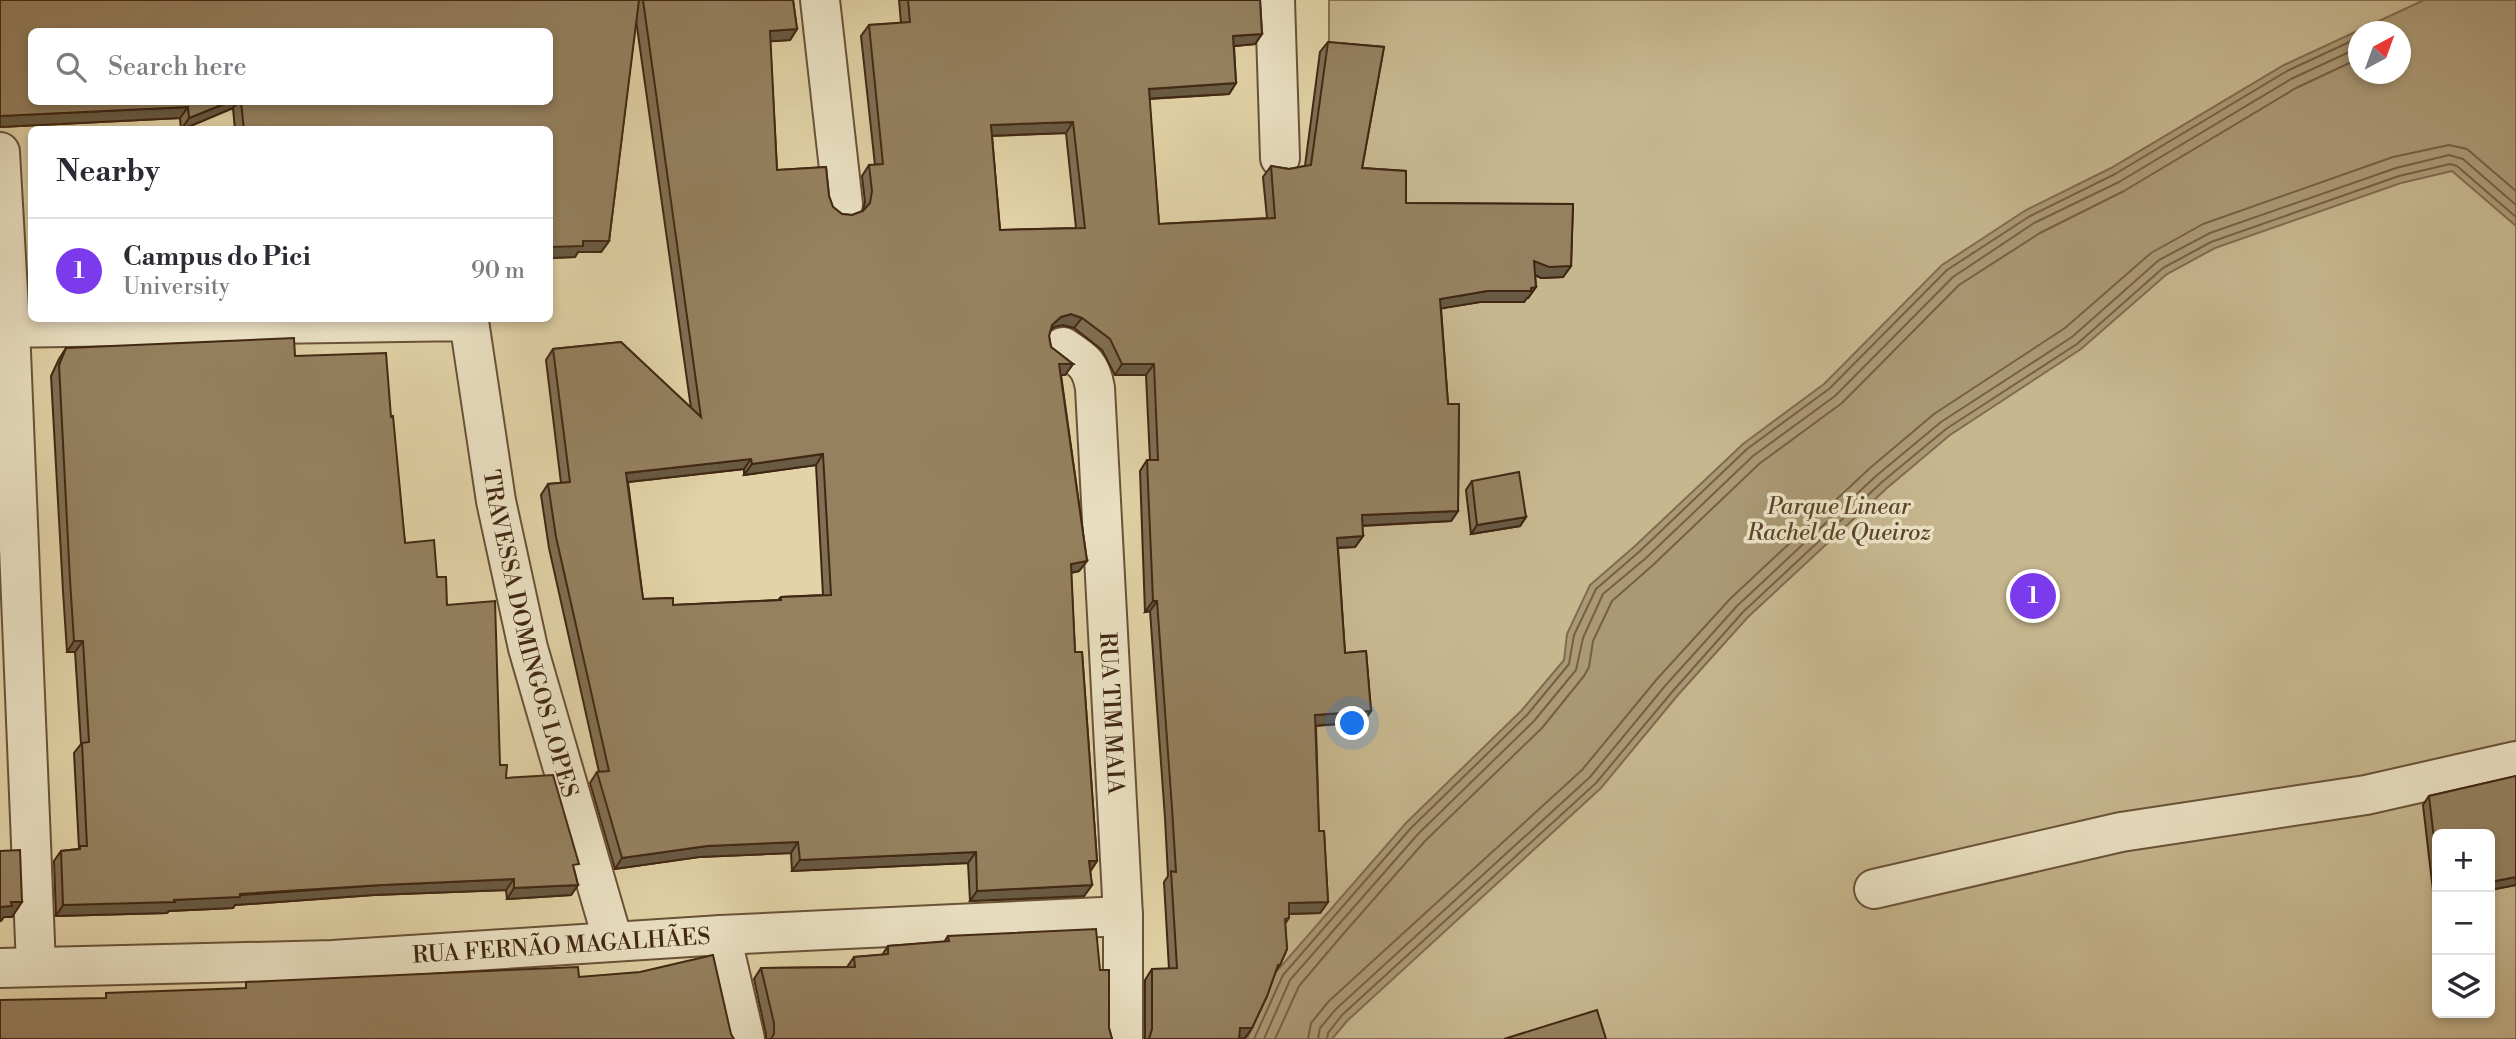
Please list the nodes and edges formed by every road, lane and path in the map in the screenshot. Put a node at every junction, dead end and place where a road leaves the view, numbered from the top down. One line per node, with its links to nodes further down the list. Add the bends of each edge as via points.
1 (820, 0): 5 (street)
2 (1275, 0): 4 (street)
3 (0, 152): 8 (street)
4 (1280, 158)
5 (843, 204)
6 (402, 322): 8 (street, TRAVESSA DOMINGOS LOPES)
7 (468, 322): 14 (street, TRAVESSA DOMINGOS LOPES, via 496,500 528,648)
8 (5, 328): 15 (street)
9 (1063, 347): 12 (street, RUA TIM MAIA, via 1087,364 1095,388)
10 (2516, 761): 11 (street, via 2366,795 2121,832)
11 (1874, 889)
12 (1123, 916): 13 (street, RUA FERNÃO MAGALHÃES); 17 (street, RUA TIM MAIA)
13 (722, 935): 14 (street, RUA FERNÃO MAGALHÃES); 16 (street)
14 (613, 941): 15 (street, RUA FERNÃO MAGALHÃES, via 333,960)
15 (18, 967)
16 (745, 1039)
17 (1123, 1039)

